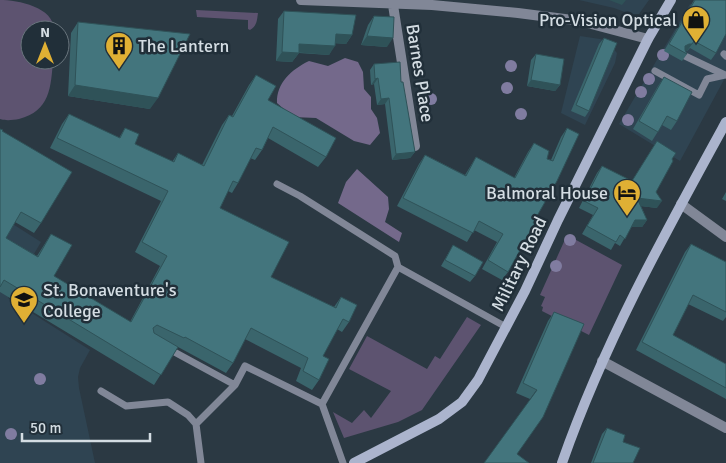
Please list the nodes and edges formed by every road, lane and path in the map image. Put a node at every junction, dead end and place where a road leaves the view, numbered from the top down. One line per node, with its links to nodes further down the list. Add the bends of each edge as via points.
1 (301, 0): 3 (street)
2 (671, 0): 4 (main road, Military Road)
3 (393, 5): 4 (street, via 456,7 580,21); 9 (street, Barnes Place)
4 (648, 39): 14 (main road, Military Road)
5 (685, 56): 7 (lane)
6 (655, 71): 7 (lane, via 699,95 707,79)
7 (725, 75)
8 (726, 122): 11 (main road)
9 (415, 146)
10 (276, 184): 13 (lane, via 395,256)
11 (681, 204): 12 (street); 16 (main road)
12 (726, 237)
13 (398, 266): 14 (lane); 19 (lane)
14 (506, 327): 24 (main road, Military Road, via 478,380 462,402 418,431)
15 (159, 344): 17 (lane)
16 (602, 361): 21 (street); 25 (main road)
17 (235, 385): 19 (lane, via 245,366); 20 (lane)
18 (101, 391): 20 (lane, via 126,406 168,402)
19 (322, 404): 23 (lane)
20 (196, 424): 22 (lane)
21 (726, 428)
22 (201, 463)
23 (343, 463)
24 (354, 463)
25 (562, 463)

